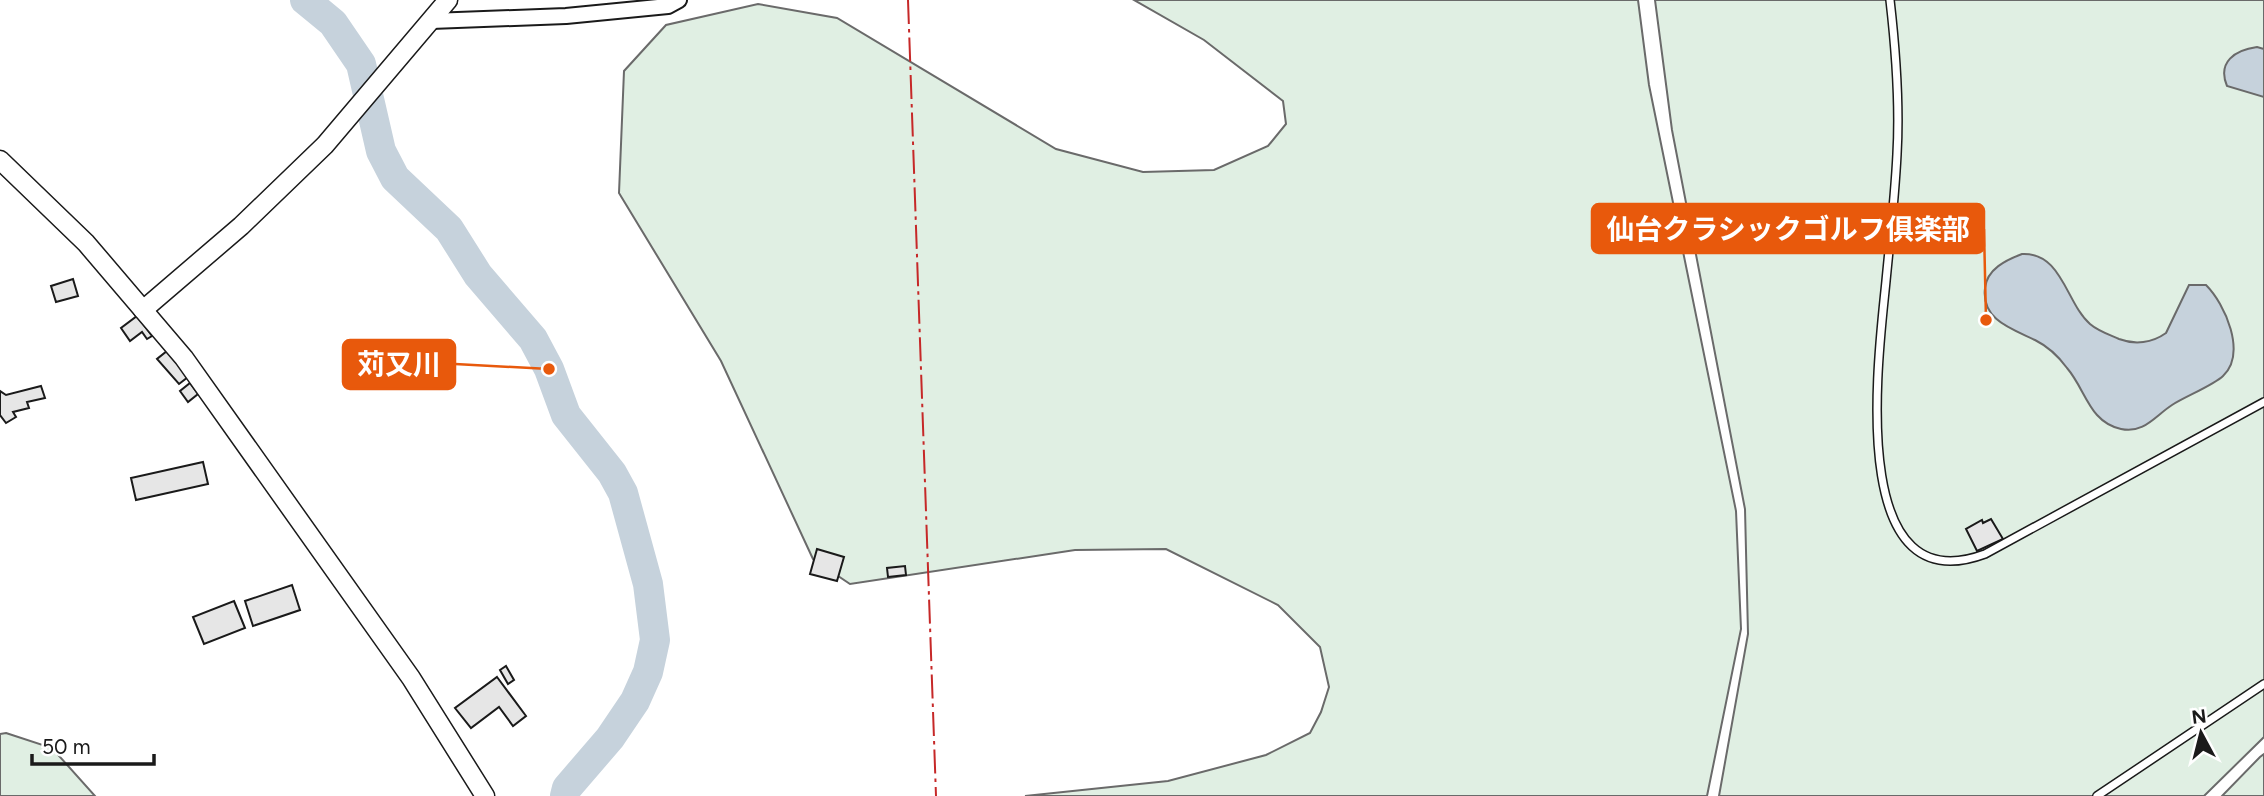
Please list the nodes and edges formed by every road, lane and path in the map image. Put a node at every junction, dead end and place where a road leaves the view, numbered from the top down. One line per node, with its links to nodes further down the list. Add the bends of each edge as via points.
1 (449, 0): 4 (street)
2 (679, 0): 4 (street, via 668,6 566,16)
3 (1890, 0): 7 (lane, via 1899,106 1876,428 1886,495 1906,540 1918,551 1951,563 1985,554)
4 (431, 21): 6 (street, via 353,114 241,226)
5 (0, 160): 6 (street, via 86,243)
6 (143, 310): 9 (street, via 184,358 411,678)
7 (2264, 402)
8 (2264, 684): 10 (lane)
9 (485, 796)
10 (2097, 796)

